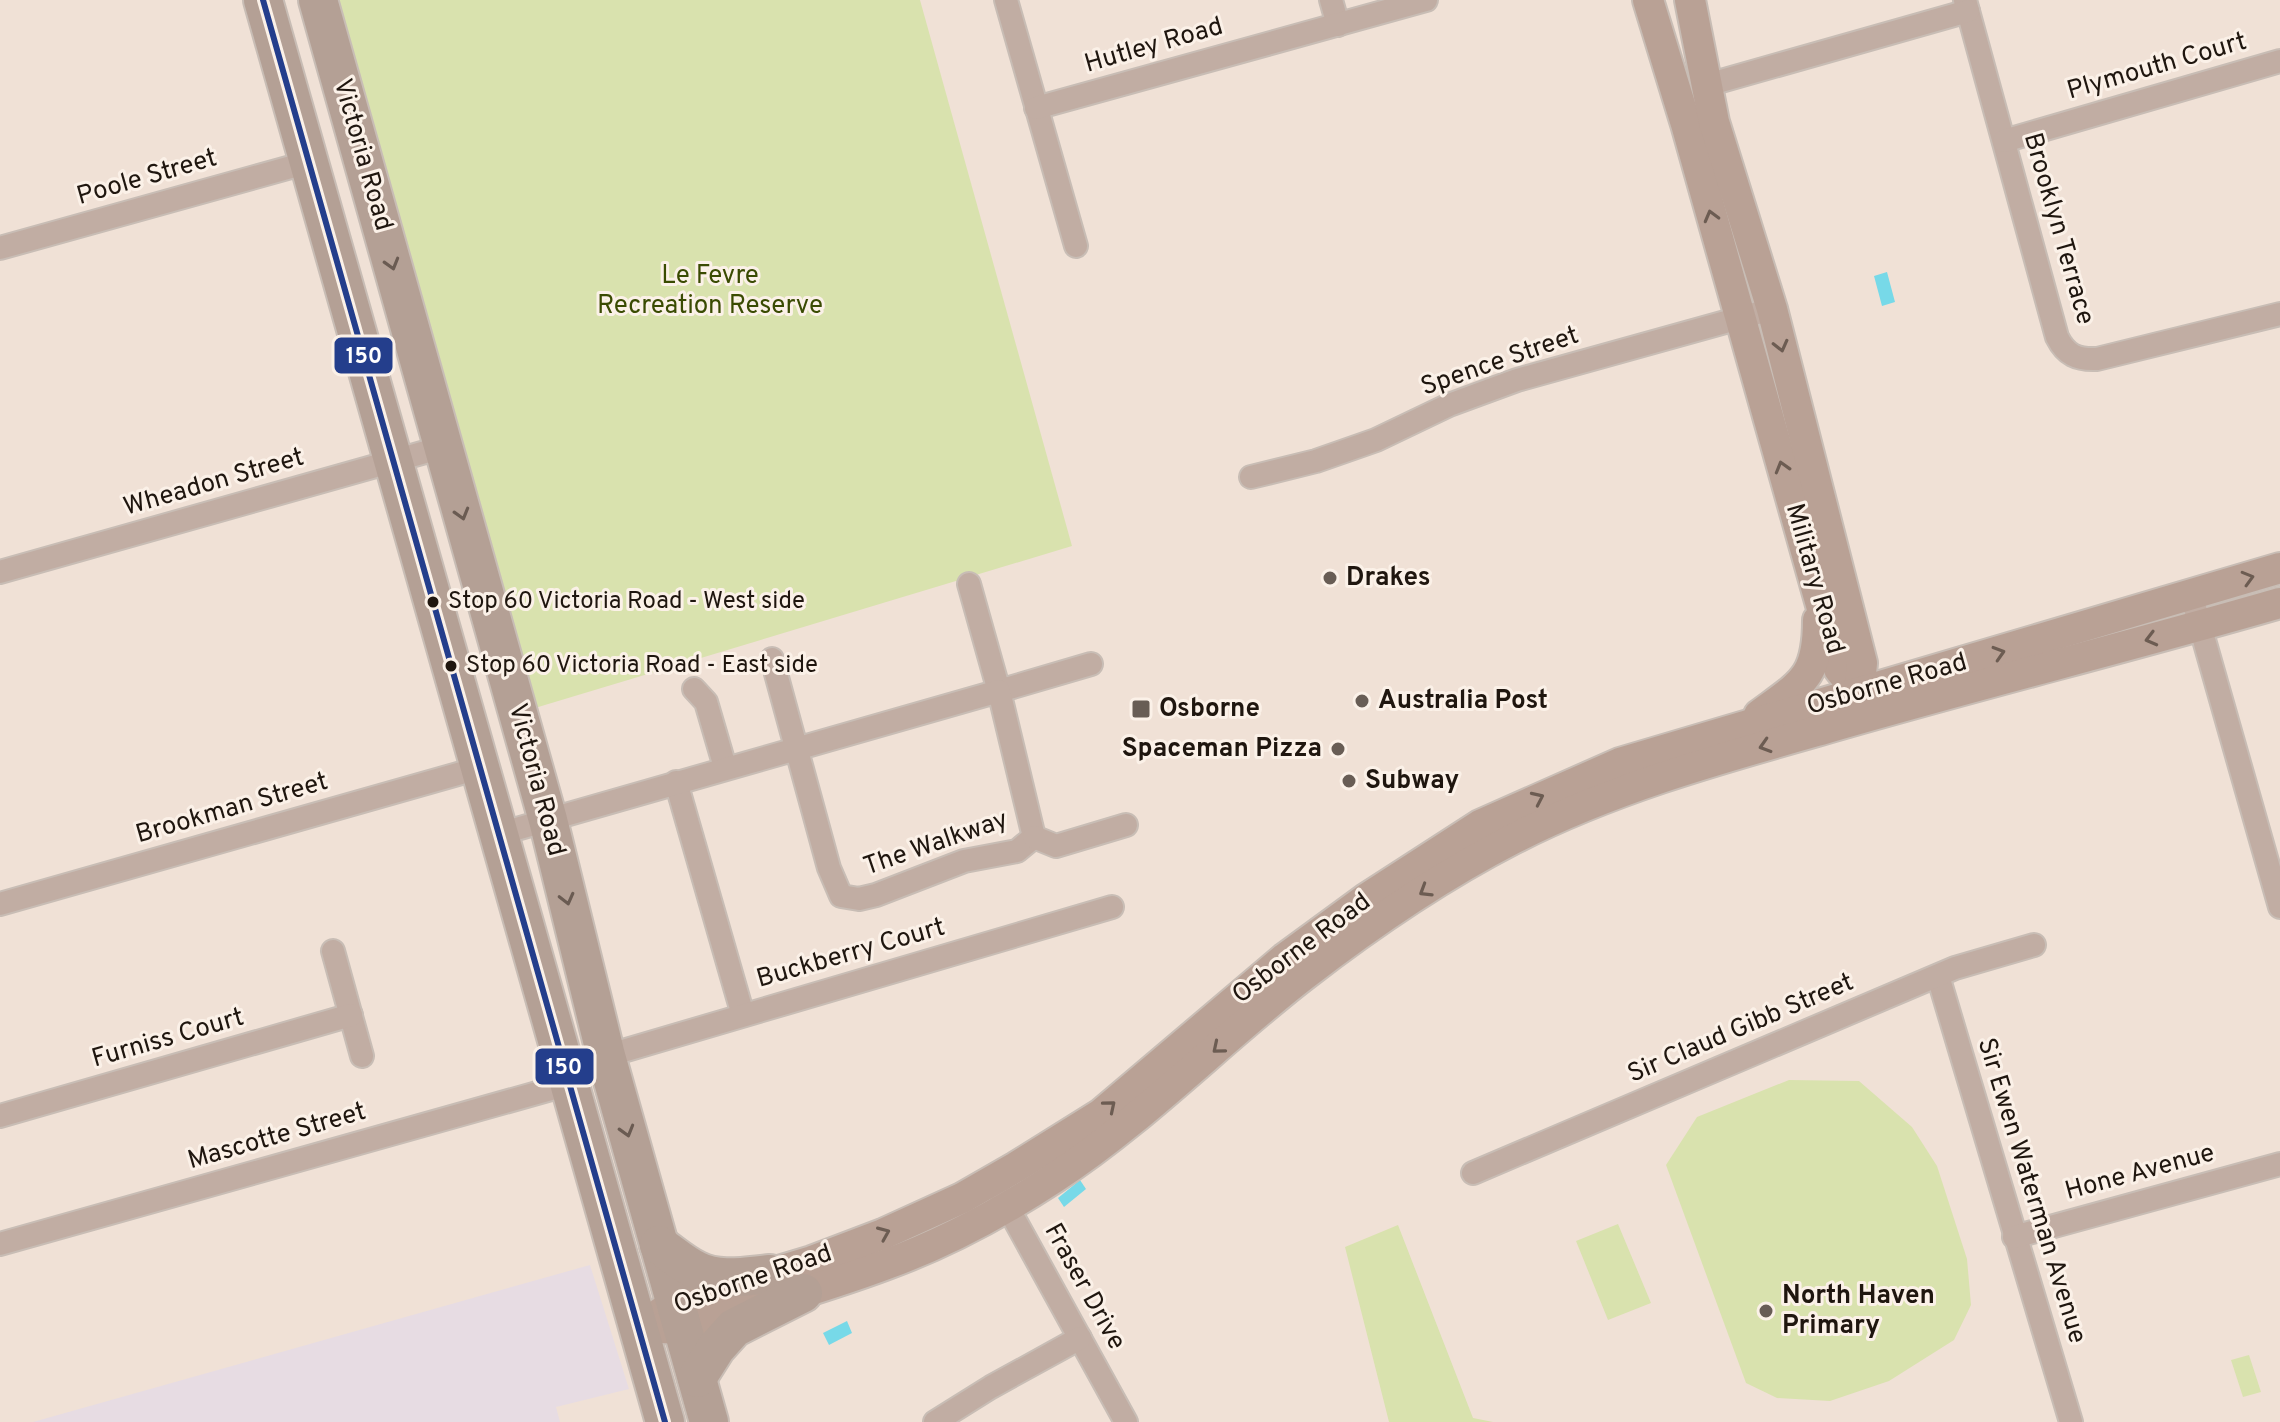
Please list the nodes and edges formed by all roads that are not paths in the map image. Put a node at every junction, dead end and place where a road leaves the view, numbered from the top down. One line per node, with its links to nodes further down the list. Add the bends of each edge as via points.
1 (263, 0): 14 (highway, Victoria Road)
2 (318, 0): 20 (highway, Victoria Road, one-way to 20)
3 (1006, 0): 12 (street)
4 (1331, 0): 9 (street)
5 (1426, 0): 9 (street, Hutley Road)
6 (1648, 0): 19 (street, Military Road, one-way to 6)
7 (1690, 0): 11 (street, Military Road)
8 (1967, 6): 11 (street); 13 (street, Brooklyn Terrace)
9 (1338, 25): 12 (street, Hutley Road)
10 (2280, 61): 13 (street, Plymouth Court)
11 (1707, 85): 17 (street, Military Road)
12 (1036, 108): 15 (street)
13 (2004, 141): 18 (street, Brooklyn Terrace, via 2057,337 2072,356 2097,359)
14 (309, 162): 16 (street, Poole Street); 21 (highway, Victoria Road)
15 (1076, 246)
16 (0, 248)
17 (1772, 309): 19 (street, Spence Street); 26 (street, Military Road, one-way to 26)
18 (2280, 314)
19 (1739, 317): 22 (street, Spence Street, via 1517,380 1376,440); 26 (street, Military Road, one-way to 19)
20 (443, 447): 21 (street, Wheadon Street); 42 (highway, Victoria Road, one-way to 42)
21 (394, 461): 24 (street, Wheadon Street); 40 (highway, Victoria Road)
22 (1251, 477)
23 (2280, 568): 27 (street, Osborne Road, one-way to 23)
24 (0, 572)
25 (969, 584): 33 (street, The Walkway)
26 (1831, 593): 34 (street); 35 (street, Military Road, via 1862,663); 36 (street, via 1813,664 1798,686)
27 (2191, 594): 29 (street); 34 (street, Osborne Road, one-way to 27)
28 (2280, 603): 29 (street, Osborne Road)
29 (2199, 626): 34 (street, Osborne Road, one-way to 34); 49 (street)
30 (772, 659): 38 (street)
31 (1091, 664): 33 (street)
32 (694, 689): 39 (street, via 706,702)
33 (999, 691): 38 (street); 46 (street, The Walkway)
34 (1908, 692): 35 (street); 37 (street, Osborne Road)
35 (1859, 694): 36 (street, Osborne Road); 37 (street)
36 (1741, 728): 44 (street, Osborne Road, one-way to 36, via 1620,763)
37 (1826, 728): 47 (street, Osborne Road, one-way to 47, via 1605,798)
38 (795, 748): 39 (street); 46 (street, The Walkway, via 832,877 841,896 849,899 876,895 964,861 1017,851)
39 (725, 767): 41 (street)
40 (479, 768): 45 (highway, Victoria Road); 50 (street, Brookman Street)
41 (676, 782): 42 (street); 57 (street)
42 (548, 820): 45 (street); 59 (highway, Victoria Road, one-way to 59)
43 (1126, 825): 46 (street, via 1056,846)
44 (1480, 825): 47 (street); 48 (street); 64 (street, Osborne Road, one-way to 44, via 1101,1114 1285,958)
45 (499, 834): 60 (highway, Victoria Road)
46 (1034, 837)
47 (1516, 838): 48 (street, Osborne Road)
48 (1462, 867): 65 (street, Osborne Road, one-way to 65, via 1312,969 1119,1130)
49 (2277, 882): 52 (street)
50 (0, 904)
51 (1112, 907): 57 (street, Buckberry Court)
52 (2280, 907)
53 (2034, 945): 55 (street, Sir Claud Gibb Street)
54 (333, 951): 56 (street)
55 (1938, 976): 63 (street, Sir Claud Gibb Street); 66 (street, Sir Ewen Waterman Avenue)
56 (351, 1015): 58 (street); 61 (street, Furniss Court)
57 (743, 1015): 59 (street, Buckberry Court)
58 (362, 1056)
59 (606, 1056): 68 (highway, Victoria Road, one-way to 68)
60 (569, 1084): 67 (street, Mascotte Street); 72 (highway, Victoria Road)
61 (0, 1116)
62 (2280, 1164): 66 (street, Hone Avenue)
63 (1473, 1173)
64 (992, 1181): 65 (street, Fraser Drive); 69 (street, Osborne Road, one-way to 64, via 883,1234)
65 (1008, 1206): 70 (street, Osborne Road, via 890,1263); 73 (street, Fraser Drive)
66 (2014, 1237): 79 (street, Sir Ewen Waterman Avenue)
67 (0, 1244)
68 (659, 1245): 69 (highway, via 708,1274); 71 (highway, Victoria Road)
69 (770, 1274): 71 (street, Osborne Road)
70 (803, 1293): 71 (street, Osborne Road); 74 (highway, via 734,1328)
71 (679, 1315): 72 (street, Osborne Road); 74 (highway, Victoria Road)
72 (639, 1328): 75 (highway, Victoria Road)
73 (1080, 1338): 77 (street); 78 (street, Fraser Drive)
74 (697, 1378): 76 (highway, Victoria Road)
75 (665, 1422)
76 (709, 1422)
77 (935, 1422)
78 (1126, 1422)
79 (2071, 1422)

